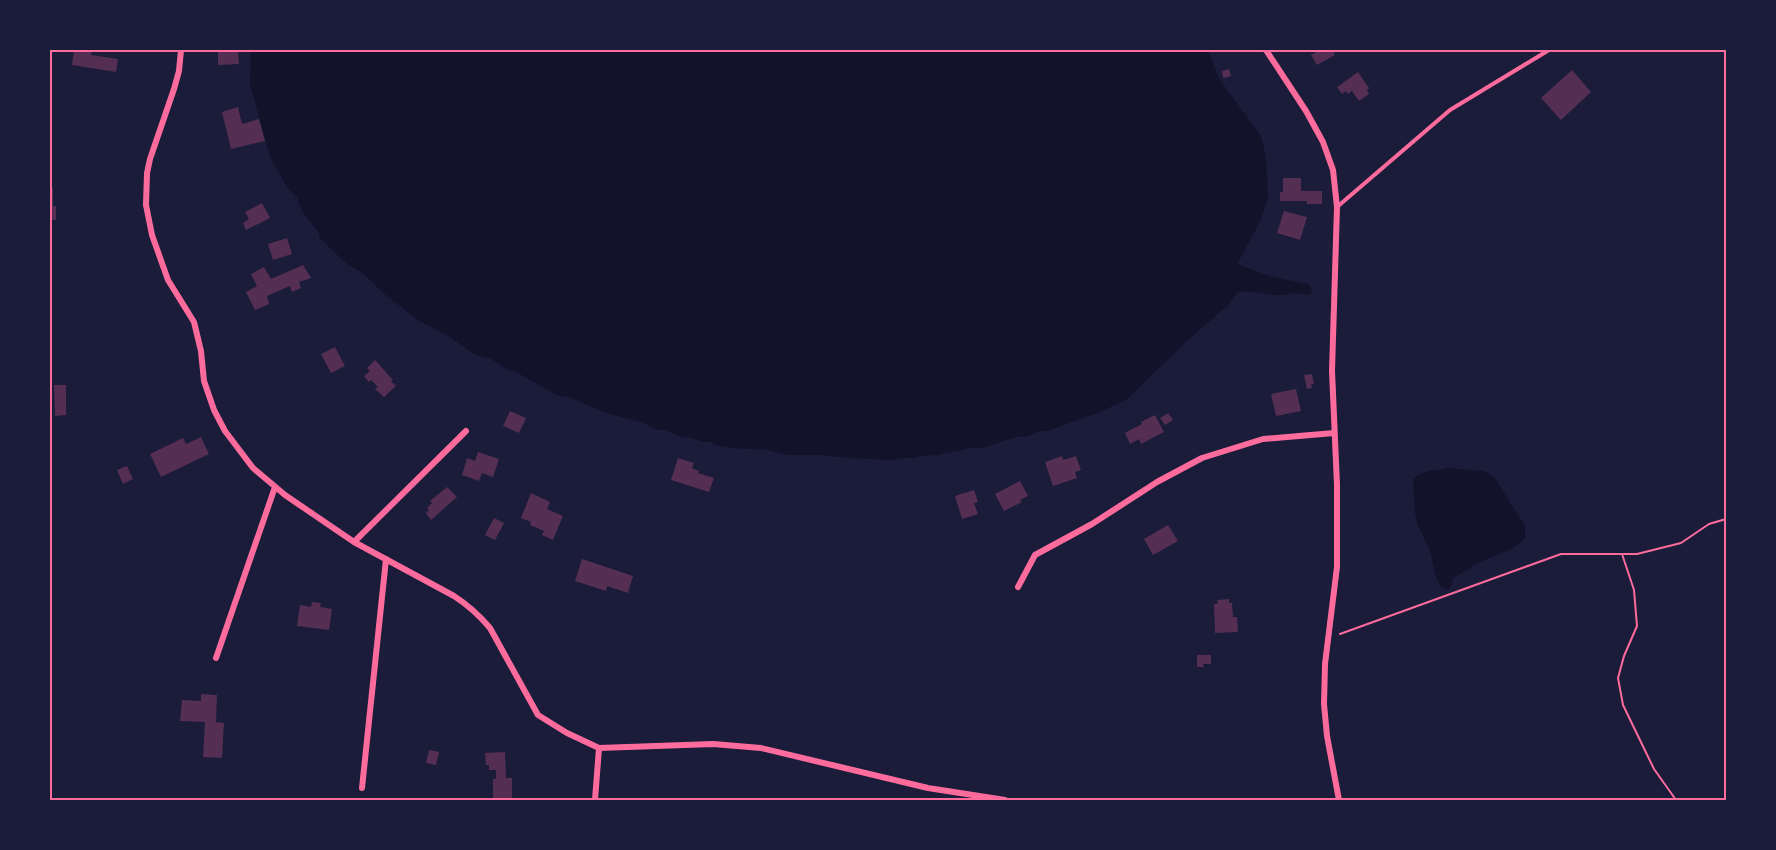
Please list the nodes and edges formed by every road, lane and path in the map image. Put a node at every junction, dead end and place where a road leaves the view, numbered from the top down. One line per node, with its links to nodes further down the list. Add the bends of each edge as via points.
1 (181, 50): 7 (street, via 179,71 147,173 149,223 168,280 194,322 204,381 214,410 253,468)
2 (1266, 50): 4 (street, via 1323,141 1333,170)
3 (1549, 50): 4 (lane, via 1450,110)
4 (1337, 207): 6 (street)
5 (466, 431): 9 (street)
6 (1334, 433): 12 (street, via 1263,439 1202,458 1035,555); 13 (street, via 1337,557)
7 (275, 487): 9 (street); 14 (street)
8 (1726, 519): 10 (path, via 1709,524 1681,543)
9 (354, 542): 11 (street)
10 (1622, 554): 13 (path, via 1562,554); 20 (path, via 1634,590 1637,626 1618,678 1623,705 1654,769)
11 (386, 559): 15 (street, via 468,605 490,628 538,715); 16 (street)
12 (1018, 587)
13 (1328, 638): 19 (street, via 1324,704)
14 (216, 658)
15 (599, 748): 17 (street); 18 (street, via 713,744 760,748 928,788)
16 (362, 788)
17 (595, 801)
18 (1005, 801)
19 (1339, 801)
20 (1676, 801)

